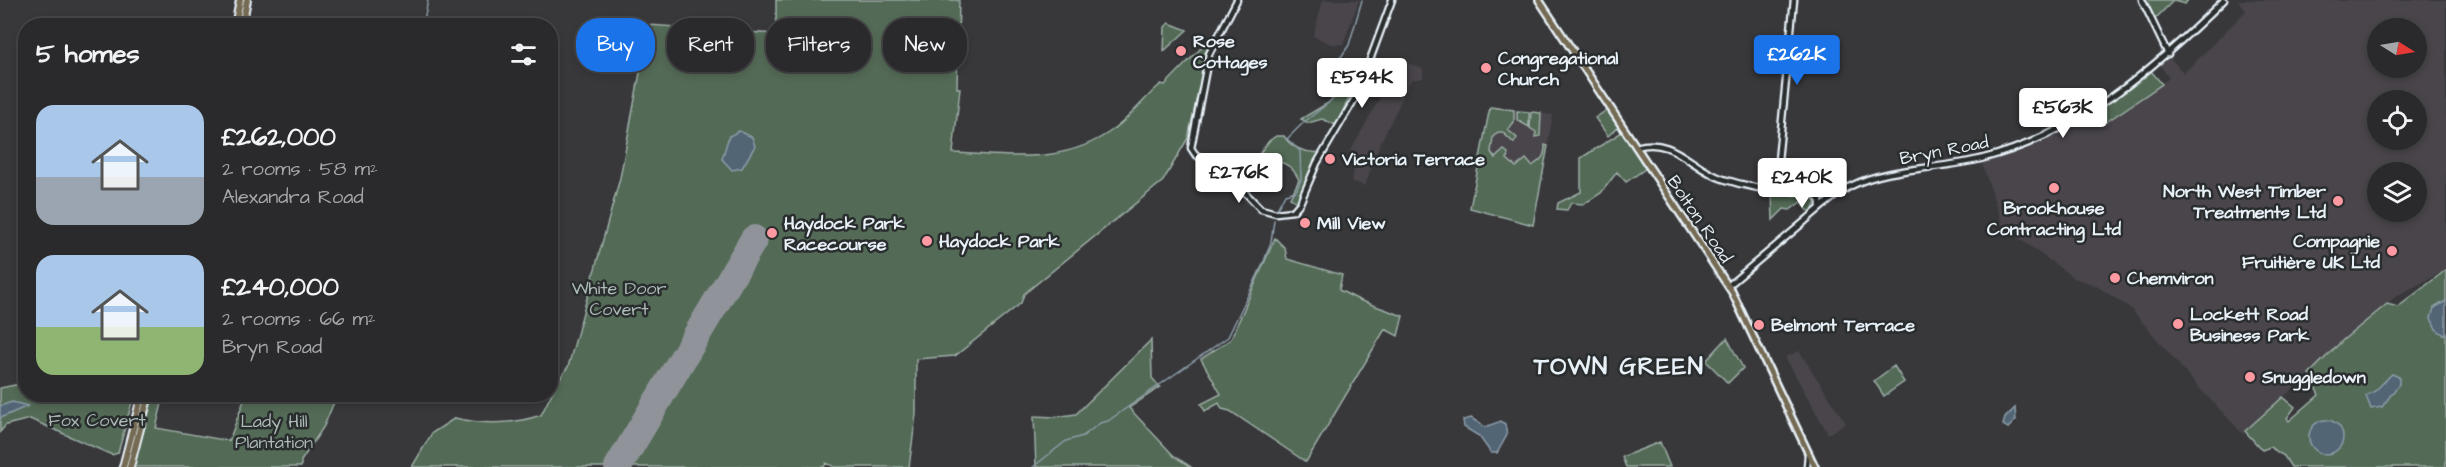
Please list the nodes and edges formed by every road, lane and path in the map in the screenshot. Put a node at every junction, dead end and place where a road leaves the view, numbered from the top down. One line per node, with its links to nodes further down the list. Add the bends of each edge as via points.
1 (240, 0): 9 (highway)
2 (247, 0): 10 (highway)
3 (1237, 0): 4 (main road, via 1209,54 1191,148 1262,209 1285,213 1300,203 1317,163 1365,76)
4 (1392, 0)
5 (1539, 0): 12 (main road, Bolton Road)
6 (1794, 0): 14 (main road)
7 (2142, 0): 11 (main road)
8 (2224, 0): 11 (main road, Bryn Road)
9 (237, 18)
10 (244, 18)
11 (2168, 54): 13 (main road, Bryn Road, via 2134,83 2090,111 2028,142 1985,158 1895,173)
12 (1636, 147): 14 (main road, via 1667,146 1720,178); 17 (main road, Bolton Road)
13 (1852, 185): 15 (main road); 16 (main road, Bryn Road)
14 (1775, 190): 15 (main road)
15 (1814, 192): 16 (main road, via 1820,201)
16 (1819, 210): 17 (main road, Bryn Road)
17 (1728, 286): 20 (main road, Bolton Road)
18 (140, 402): 21 (highway)
19 (147, 402): 22 (highway)
20 (1811, 466)
21 (123, 467)
22 (129, 467)

